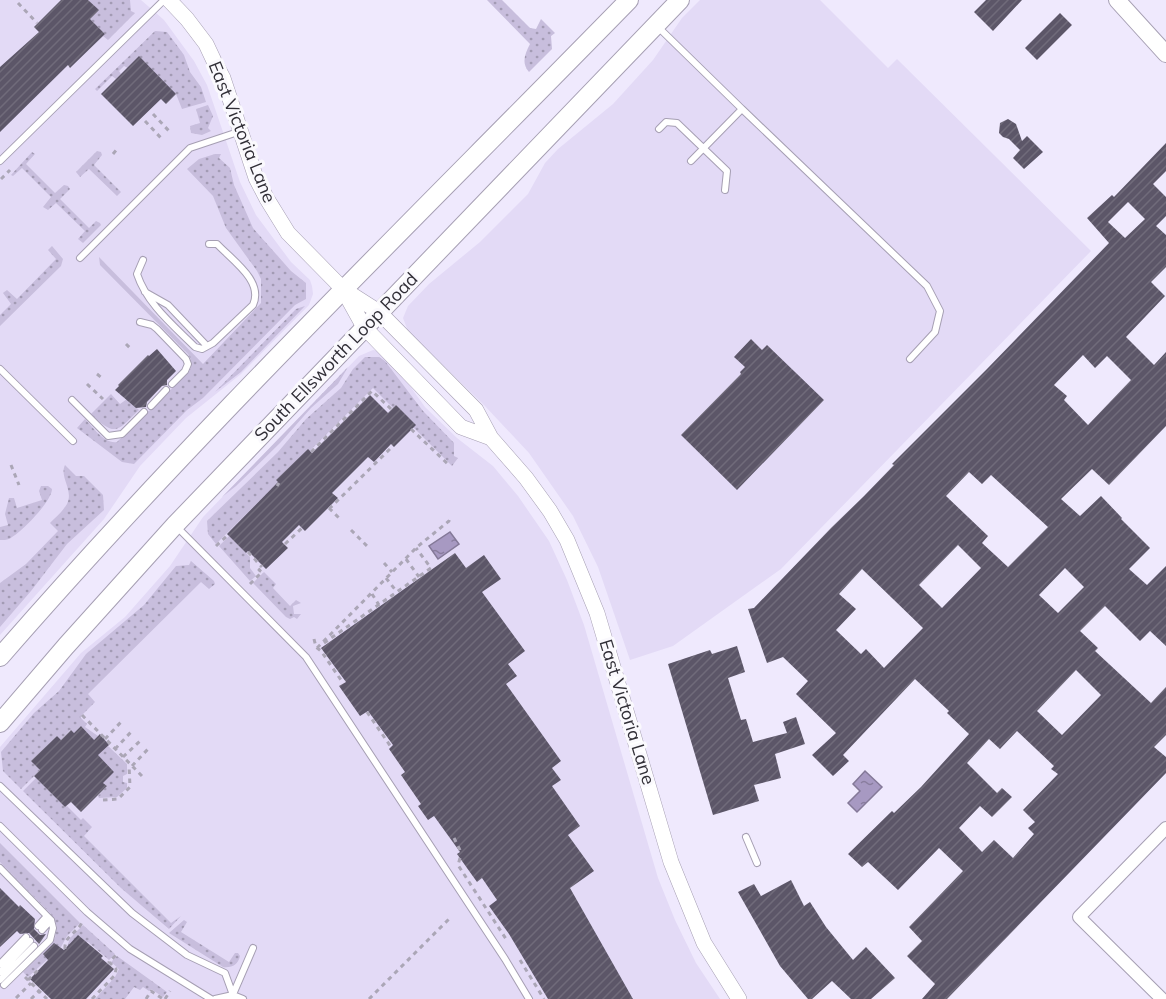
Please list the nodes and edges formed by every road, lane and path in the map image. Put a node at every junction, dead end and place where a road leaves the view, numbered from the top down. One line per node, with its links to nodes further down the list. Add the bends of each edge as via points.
1 (167, 0): 14 (street, East Victoria Lane, via 206,44 223,78); 19 (lane)
2 (629, 0): 27 (main road)
3 (680, 0): 7 (main road, South Ellsworth Loop Road)
4 (1117, 0): 8 (main road)
5 (18, 3): 6 (path)
6 (37, 23)
7 (656, 25): 9 (lane); 29 (main road, South Ellsworth Loop Road)
8 (1166, 54)
9 (742, 109): 17 (lane); 35 (lane, via 927,285 940,311 935,332)
10 (153, 114): 13 (path)
11 (145, 122): 15 (path)
12 (659, 129): 17 (lane, via 666,122 677,123)
13 (169, 131)
14 (241, 131): 25 (lane, via 190,148); 27 (street, East Victoria Lane, via 256,178 277,216)
15 (161, 138)
16 (118, 148): 18 (path)
17 (704, 148): 20 (lane); 23 (lane, via 728,171)
18 (112, 153)
19 (0, 161)
20 (691, 161)
21 (10, 170): 22 (path)
22 (1, 179)
23 (724, 190)
24 (209, 244): 33 (lane, via 217,244 250,278 256,297 253,305)
25 (80, 258)
26 (143, 260): 28 (lane, via 137,274)
27 (343, 289): 29 (street, East Victoria Lane); 31 (street, East Victoria Lane); 79 (main road, via 136,504)
28 (142, 290): 33 (lane, via 168,305); 33 (lane, via 195,347)
29 (379, 312): 31 (main road, South Ellsworth Loop Road); 48 (street, East Victoria Lane, via 476,410)
30 (140, 322): 40 (lane, via 152,325 186,358 185,371)
31 (364, 327): 48 (street, East Victoria Lane, via 461,427); 57 (main road, South Ellsworth Loop Road)
32 (126, 344): 34 (path)
33 (207, 346)
34 (131, 349)
35 (910, 359)
36 (0, 369): 49 (lane)
37 (97, 374): 38 (path)
38 (102, 378)
39 (87, 384): 42 (path)
40 (172, 384)
41 (166, 390): 44 (lane)
42 (102, 399)
43 (72, 400): 46 (lane, via 108,436 122,434)
44 (151, 406)
45 (391, 410): 51 (path, via 372,391)
46 (144, 412)
47 (411, 429): 53 (path)
48 (491, 438): 137 (street, East Victoria Lane, via 550,511 579,565 618,677 671,862 704,943)
49 (73, 441)
50 (393, 446): 56 (path, via 329,508)
51 (311, 452)
52 (11, 465): 54 (path)
53 (450, 466)
54 (19, 485)
55 (451, 516): 64 (path)
56 (339, 518)
57 (175, 525): 84 (main road, South Ellsworth Loop Road); 135 (lane, via 306,657)
58 (302, 528): 61 (path)
59 (351, 530): 63 (path)
60 (228, 535): 62 (path)
61 (285, 544)
62 (216, 546)
63 (369, 548)
64 (416, 548): 66 (path); 69 (path, via 431,568)
65 (248, 552): 71 (path, via 263,566)
66 (406, 559): 68 (path); 69 (path)
67 (384, 563): 68 (path)
68 (392, 572): 70 (path)
69 (419, 577): 72 (path)
70 (386, 578): 72 (path); 73 (path)
71 (250, 584)
72 (397, 592): 74 (path)
73 (371, 593): 74 (path); 75 (path)
74 (379, 605): 76 (path)
75 (357, 608): 76 (path); 78 (path)
76 (363, 616): 78 (path)
77 (315, 639): 78 (path)
78 (317, 648): 80 (path)
79 (0, 657)
80 (344, 683)
81 (367, 712): 85 (path)
82 (82, 715): 88 (path)
83 (121, 722): 88 (path)
84 (0, 723)
85 (379, 729): 87 (path); 90 (path)
86 (131, 732): 91 (path)
87 (371, 734)
88 (105, 739): 91 (path)
89 (140, 741): 93 (path)
90 (391, 747)
91 (115, 749): 93 (path)
92 (148, 749): 94 (path)
93 (123, 757): 94 (path)
94 (130, 764): 95 (path); 97 (path, via 130,787 118,799)
95 (143, 777)
96 (0, 786): 125 (lane, via 132,913 187,955 225,974)
97 (103, 800)
98 (0, 826): 132 (lane, via 130,949)
99 (1166, 828): 138 (street, via 1079,917)
100 (746, 837): 104 (lane)
101 (454, 838): 102 (path)
102 (461, 852)
103 (460, 858): 110 (path, via 458,865)
104 (757, 862)
105 (0, 868): 107 (lane)
106 (450, 918): 134 (path)
107 (50, 921): 109 (lane); 121 (lane, via 50,940)
108 (82, 922): 113 (path, via 69,937)
109 (42, 930)
110 (506, 939)
111 (30, 942): 116 (lane); 118 (lane); 121 (lane)
112 (253, 948): 125 (lane)
113 (65, 949)
114 (118, 953): 129 (path, via 109,962 116,969 115,975)
115 (519, 959): 136 (path)
116 (0, 964)
117 (39, 968): 120 (path)
118 (0, 972)
119 (21, 974): 120 (path)
120 (27, 980): 122 (path)
121 (2, 982)
122 (31, 983): 123 (path); 126 (path)
123 (39, 991): 127 (path); 128 (path)
124 (170, 991): 131 (path)
125 (232, 997): 132 (lane); 133 (lane)
126 (16, 998)
127 (31, 999)
128 (47, 999)
129 (92, 999)
130 (146, 999): 131 (path, via 151,991)
131 (164, 999)
132 (213, 999)
133 (243, 999)
134 (369, 999)
135 (529, 999)
136 (544, 999)
137 (739, 999)
138 (1162, 999)

